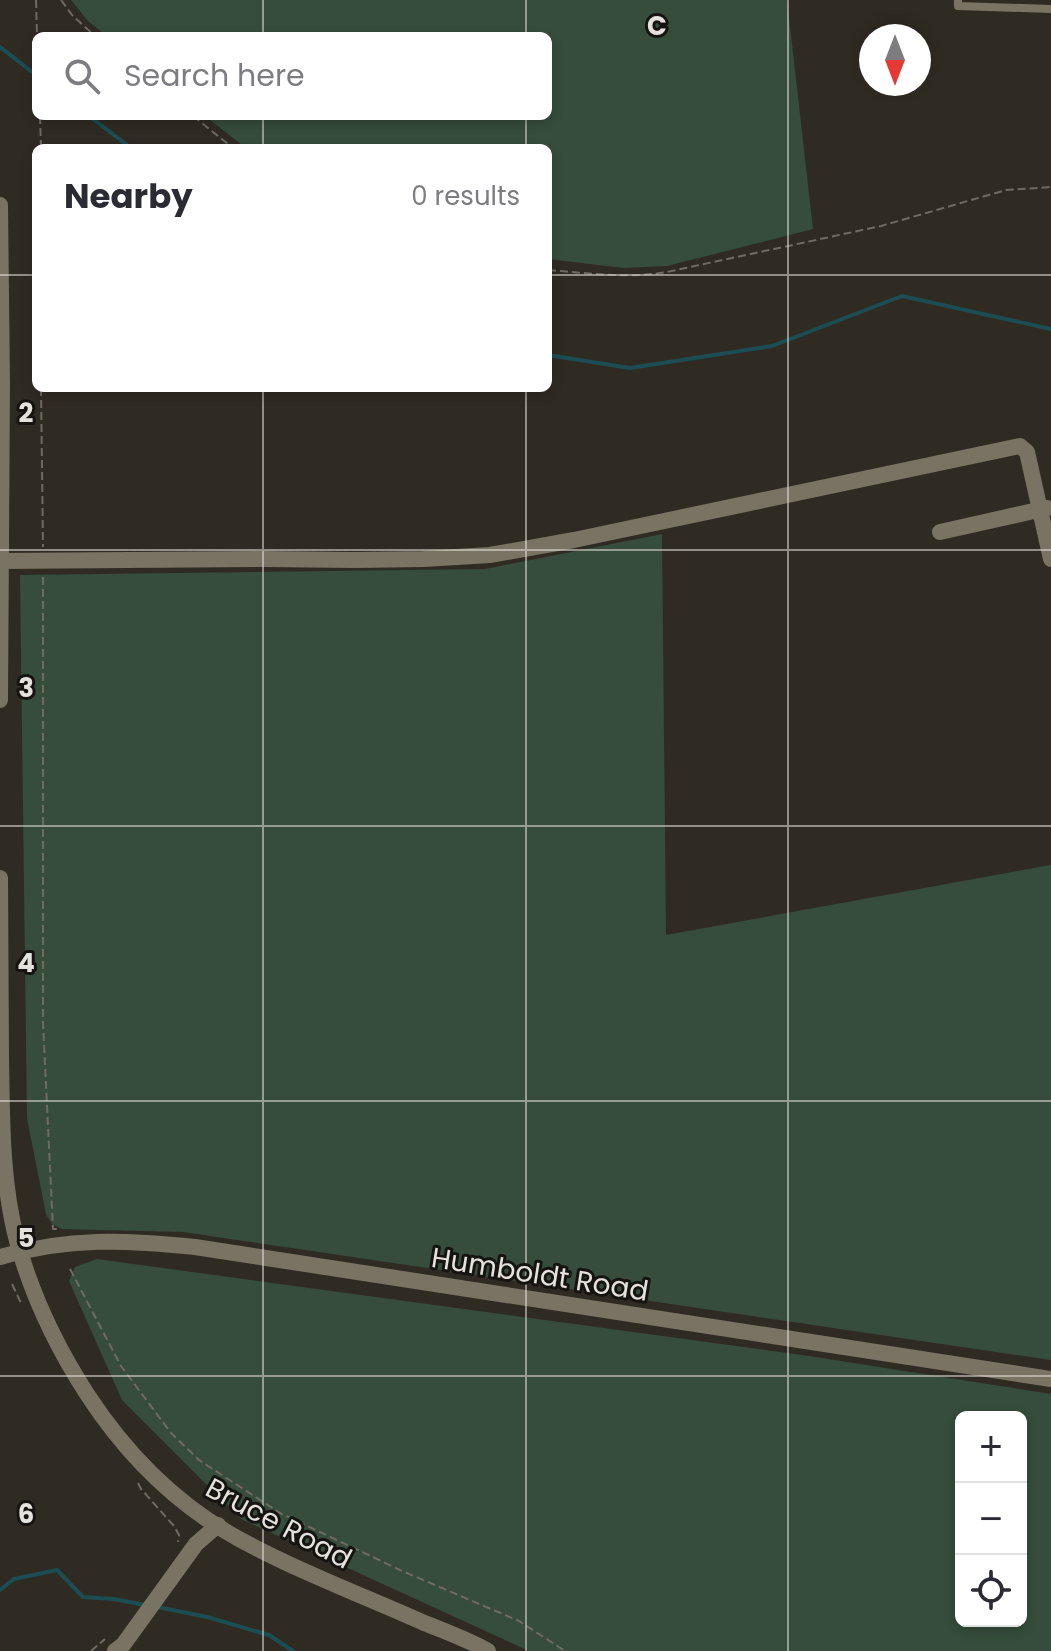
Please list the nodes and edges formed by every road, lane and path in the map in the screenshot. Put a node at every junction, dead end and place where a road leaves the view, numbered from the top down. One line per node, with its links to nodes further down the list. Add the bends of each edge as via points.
1 (36, 0): 6 (path)
2 (61, 0): 7 (path)
3 (958, 0): 4 (lane, via 958,6)
4 (1038, 4): 5 (lane)
5 (1051, 9)
6 (37, 32)
7 (91, 32)
8 (40, 120): 10 (path)
9 (198, 120): 11 (path)
10 (41, 144)
11 (228, 144)
12 (1051, 187): 14 (path, via 1006,190 881,226 657,274)
13 (0, 205): 15 (street)
14 (552, 270)
15 (1, 367): 20 (street)
16 (41, 392): 21 (path)
17 (1046, 509): 18 (street); 19 (street); 21 (street, via 1027,452 1020,446 490,555)
18 (940, 532)
19 (1051, 559)
20 (1, 561): 21 (street); 22 (street)
21 (43, 561): 24 (path, via 43,1023)
22 (0, 700)
23 (0, 878): 25 (street, Bruce Road, via 2,1120 7,1189)
24 (53, 1229)
25 (20, 1251): 26 (street, Humboldt Road); 28 (street, Humboldt Road, via 63,1243 129,1241 195,1247); 29 (street, Bruce Road, via 41,1313 102,1416 138,1461 185,1504)
26 (0, 1257)
27 (70, 1269): 33 (path, via 121,1366 171,1433 199,1460 280,1513 519,1621)
28 (1051, 1379)
29 (218, 1525): 30 (street, via 196,1544 123,1645); 32 (street, Bruce Road, via 315,1575)
30 (111, 1644): 31 (path)
31 (91, 1651)
32 (488, 1651)
33 (565, 1651)

